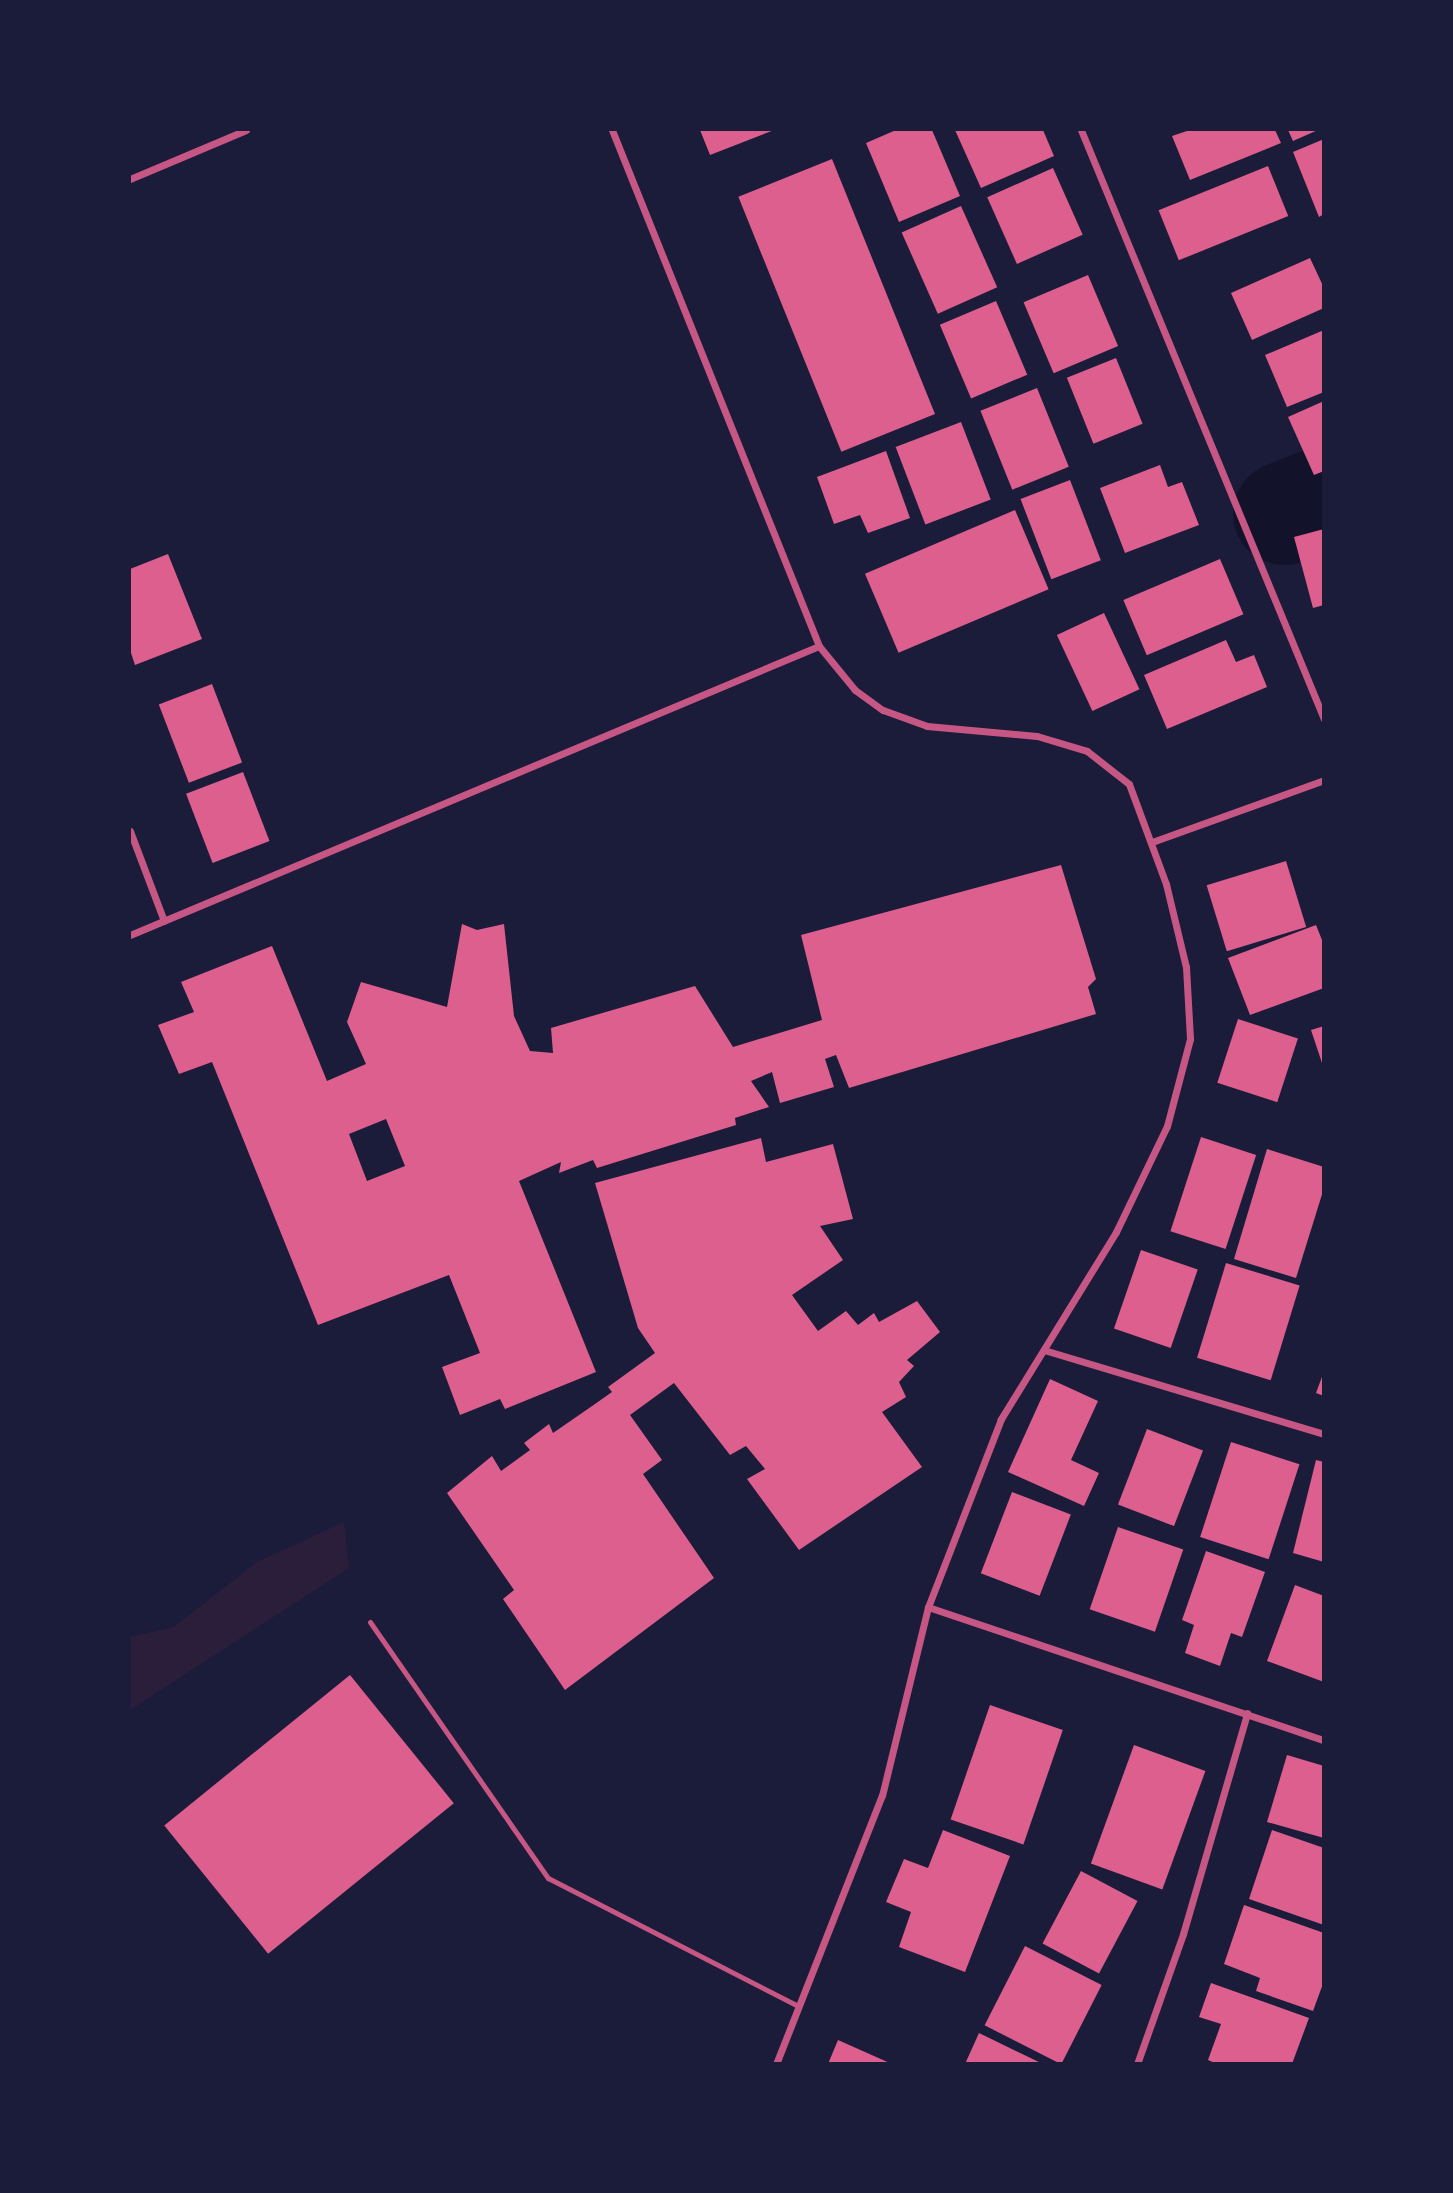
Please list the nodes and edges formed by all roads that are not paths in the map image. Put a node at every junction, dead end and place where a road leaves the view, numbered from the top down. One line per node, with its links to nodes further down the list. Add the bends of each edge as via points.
1 (246, 130): 4 (street)
2 (612, 130): 5 (street)
3 (1081, 130): 6 (street)
4 (130, 179)
5 (819, 646): 9 (street, via 855,690 883,710 927,726 1037,736 1087,751 1129,784); 10 (street)
6 (1324, 719)
7 (1324, 780): 9 (street)
8 (130, 831): 10 (street)
9 (1152, 842): 12 (street, via 1186,967 1190,1039 1167,1126 1116,1232)
10 (164, 921): 11 (street)
11 (130, 935)
12 (1044, 1350): 13 (street); 14 (street, via 1002,1419)
13 (1324, 1434)
14 (928, 1607): 16 (street); 18 (street, via 882,1795)
15 (370, 1622): 18 (lane, via 548,1878)
16 (1247, 1713): 17 (street); 20 (street, via 1183,1934)
17 (1324, 1740)
18 (798, 2006): 19 (street)
19 (776, 2063)
20 (1137, 2063)

